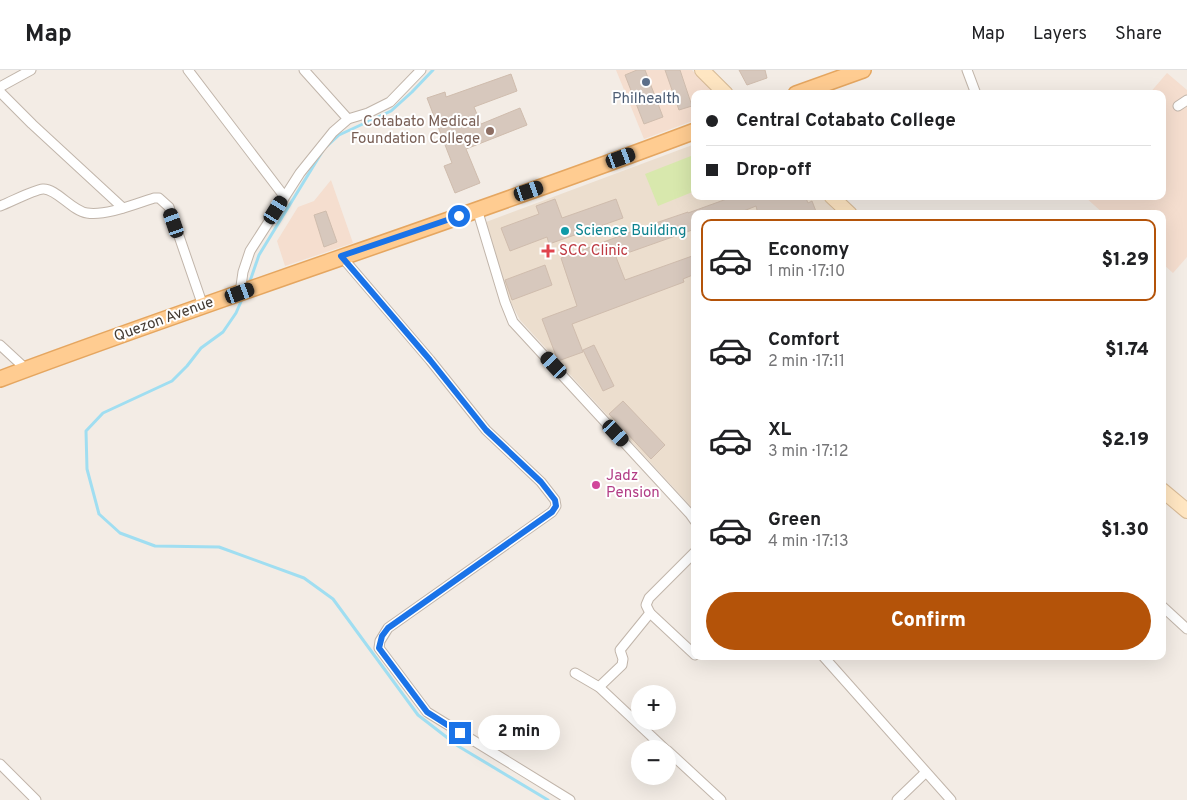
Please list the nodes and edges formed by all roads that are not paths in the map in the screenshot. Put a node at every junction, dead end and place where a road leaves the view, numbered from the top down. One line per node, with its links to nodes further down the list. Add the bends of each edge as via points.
1 (31, 70): 8 (street)
2 (188, 70): 17 (street)
3 (304, 70): 15 (street)
4 (421, 70): 15 (street, via 390,102)
5 (702, 70): 9 (street)
6 (863, 70): 10 (main road)
7 (967, 70): 11 (street)
8 (0, 86)
9 (722, 90)
10 (807, 90)
11 (974, 90)
12 (0, 92): 20 (street)
13 (1187, 100): 14 (street)
14 (1178, 106)
15 (348, 119): 17 (street, via 332,132)
16 (691, 132): 21 (main road, Quezon Avenue)
17 (284, 196): 24 (street, via 250,251)
18 (836, 200): 22 (street)
19 (0, 206): 20 (street, via 46,189 83,213)
20 (123, 208): 25 (street, via 154,198 163,200 169,207)
21 (477, 209): 23 (main road, Quezon Avenue); 31 (street, via 504,302 513,322)
22 (846, 210)
23 (341, 256): 24 (main road, Quezon Avenue); 45 (street, via 486,430 541,482 556,506 552,512 388,628 379,648 427,712)
24 (240, 293): 25 (main road, Quezon Avenue)
25 (203, 306): 27 (main road, Quezon Avenue)
26 (0, 345): 27 (street)
27 (26, 369): 28 (main road, Quezon Avenue)
28 (0, 379)
29 (1166, 493): 30 (street)
30 (1187, 511)
31 (691, 516)
32 (691, 556): 34 (street, via 649,598 646,605)
33 (1166, 610): 35 (street)
34 (650, 613): 36 (street); 39 (street, via 620,650 622,665)
35 (1187, 629)
36 (691, 650)
37 (826, 660): 43 (street)
38 (575, 672): 39 (street)
39 (599, 687): 40 (street)
40 (655, 740)
41 (676, 759): 46 (street)
42 (0, 764): 44 (street)
43 (925, 773): 47 (street); 48 (street)
44 (36, 800)
45 (570, 800)
46 (721, 800)
47 (897, 800)
48 (951, 800)

